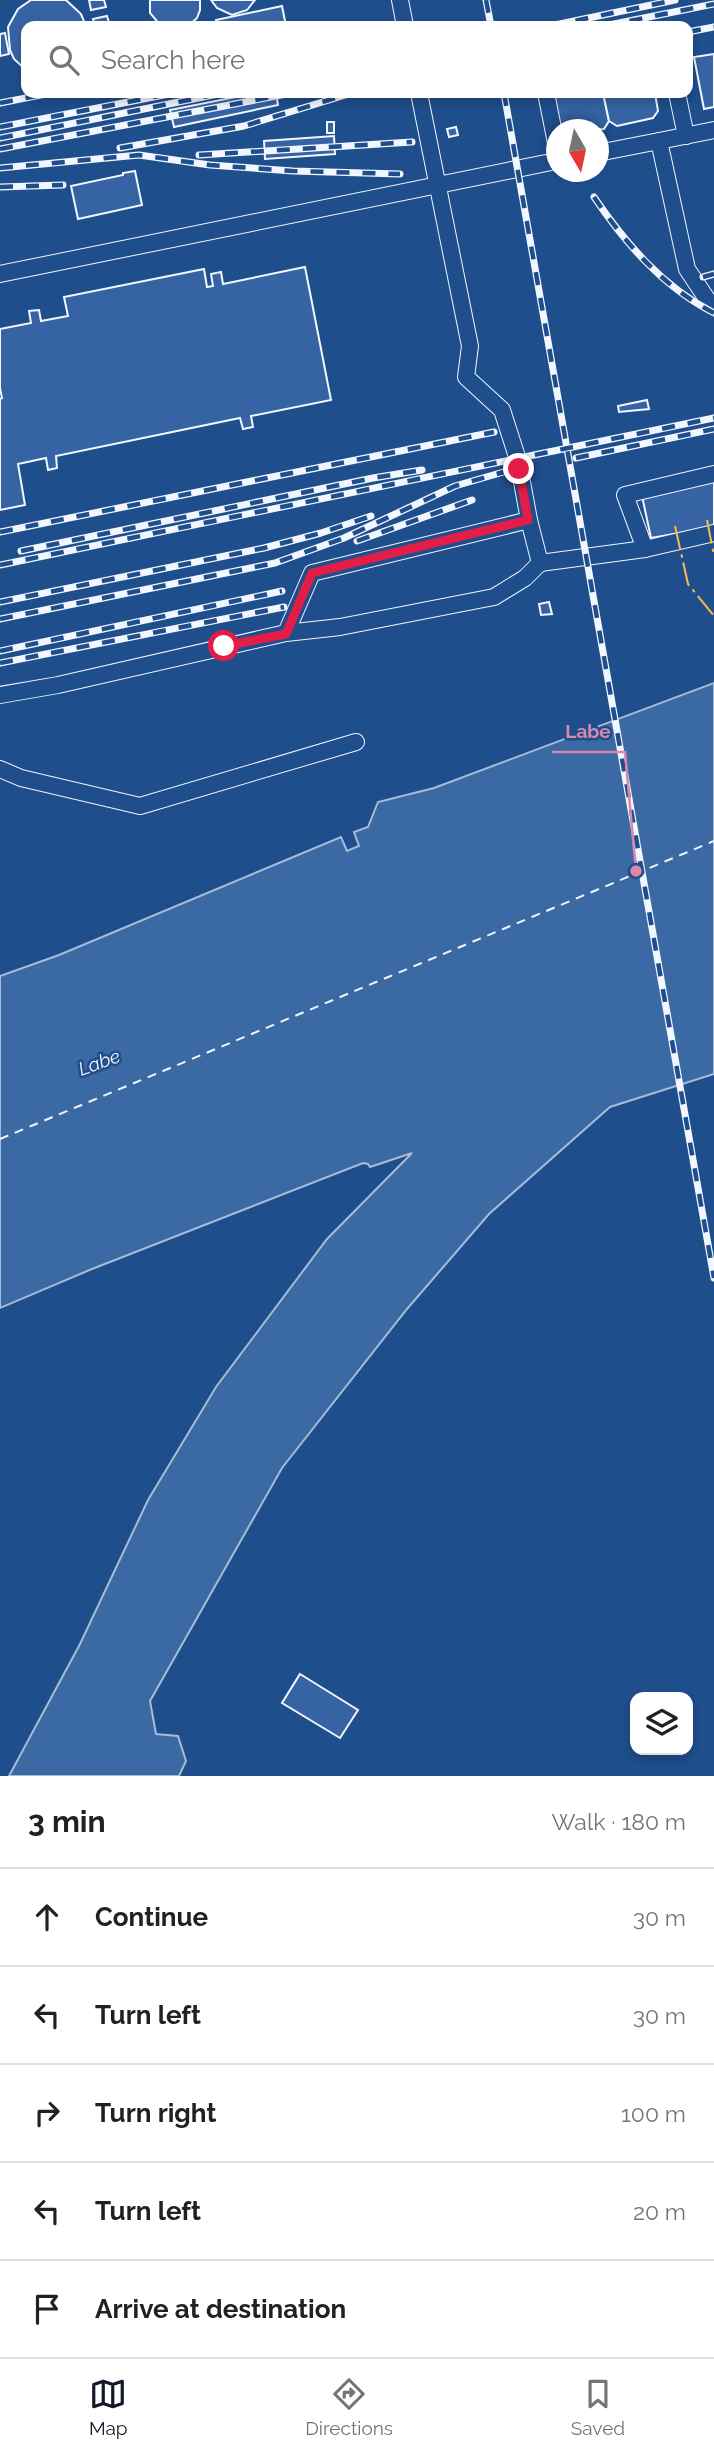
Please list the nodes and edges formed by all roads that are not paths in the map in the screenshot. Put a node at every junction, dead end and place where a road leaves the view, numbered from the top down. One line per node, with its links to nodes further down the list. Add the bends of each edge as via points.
1 (400, 0): 2 (lane)
2 (404, 21)
3 (420, 98): 12 (lane)
4 (547, 98): 6 (lane)
5 (678, 98): 8 (lane)
6 (551, 119)
7 (714, 130): 8 (lane)
8 (686, 136): 9 (lane)
9 (659, 141): 10 (lane); 14 (lane, via 687,269)
10 (609, 151)
11 (546, 163): 12 (lane)
12 (437, 184): 13 (lane); 16 (lane, via 470,346 466,377 502,410 518,460)
13 (0, 274)
14 (714, 304)
15 (714, 474): 18 (lane, via 625,495)
16 (528, 520): 19 (lane); 20 (lane, via 312,573)
17 (714, 533): 18 (lane)
18 (645, 550): 19 (lane)
19 (540, 563): 20 (lane, via 494,597)
20 (286, 634): 21 (lane)
21 (0, 695)
22 (356, 742): 23 (lane, via 141,806)
23 (0, 769)

